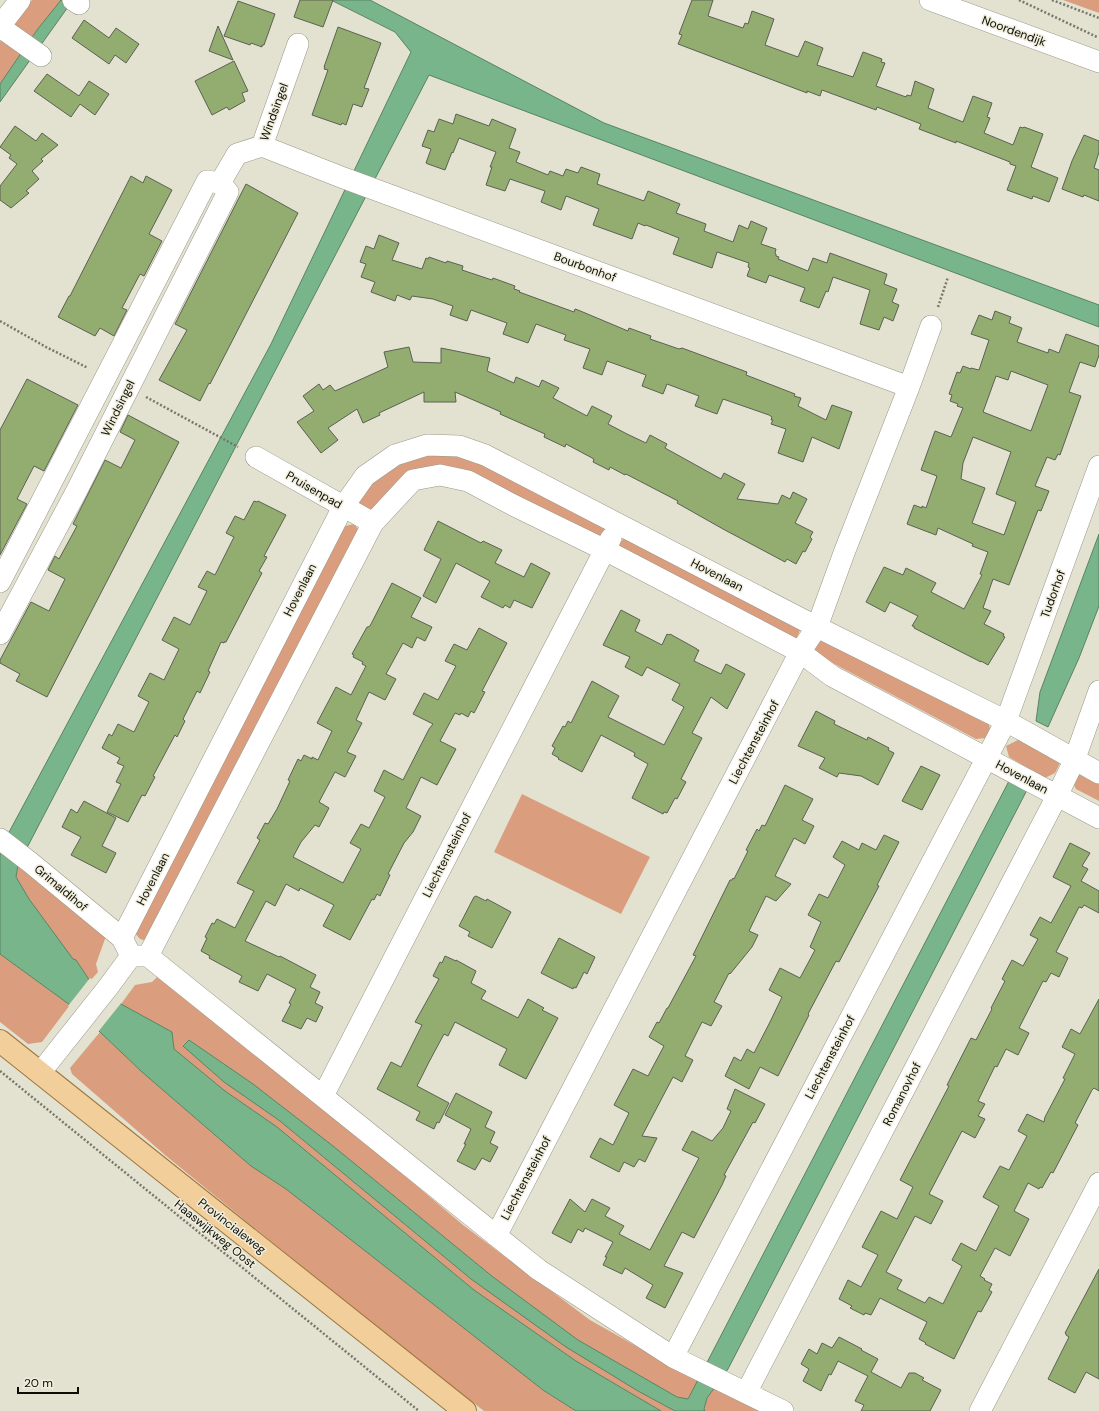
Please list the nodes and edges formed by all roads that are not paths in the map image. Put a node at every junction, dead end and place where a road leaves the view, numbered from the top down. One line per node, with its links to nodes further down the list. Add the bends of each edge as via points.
1 (20, 0): 3 (street)
2 (930, 0): 6 (street, Noordendijk)
3 (0, 27): 5 (street)
4 (298, 44): 7 (street, Windsingel)
5 (41, 56)
6 (1099, 62)
7 (262, 146): 8 (street, Windsingel, via 237,154); 10 (street, Bourbonhof, via 340,178)
8 (220, 183): 17 (street, Windsingel, via 207,181); 19 (street, Windsingel, via 228,192 76,492)
9 (931, 326): 10 (street)
10 (909, 387): 18 (street)
11 (250, 453): 13 (street, Pruisenpad)
12 (1099, 466): 22 (street, Tudorhof)
13 (343, 507): 14 (street, Pruisenpad); 15 (street, Hovenlaan, via 365,476 394,455 427,445 459,446 485,455); 29 (street, Hovenlaan)
14 (374, 524): 16 (street, Hovenlaan, via 413,480 440,475 468,481); 29 (street, Hovenlaan)
15 (618, 524): 16 (street); 18 (street, Hovenlaan)
16 (605, 550): 20 (street, Hovenlaan); 32 (street, Liechtensteinhof)
17 (0, 582)
18 (817, 627): 20 (street); 22 (street, Hovenlaan)
19 (0, 634)
20 (800, 652): 23 (street, Hovenlaan, via 832,676); 34 (street, Liechtensteinhof)
21 (1099, 691): 24 (street)
22 (1006, 721): 23 (street, Hovenlaan); 24 (street, Hovenlaan)
23 (987, 758): 26 (street, Hovenlaan); 35 (street, Liechtensteinhof)
24 (1074, 761): 25 (street, Hovenlaan); 26 (street, Hovenlaan)
25 (1099, 774)
26 (1057, 796): 27 (street, Hovenlaan); 36 (street, Romanovhof)
27 (1099, 818)
28 (0, 839): 29 (street, Grimaldihof)
29 (134, 950): 31 (street, Hovenlaan); 32 (street, Liechtensteinhof)
30 (0, 1040): 31 (main road, Provincialeweg)
31 (40, 1073): 37 (main road, Provincialeweg)
32 (323, 1096): 34 (street, Liechtensteinhof)
33 (1099, 1183): 39 (street)
34 (496, 1236): 35 (street, Liechtensteinhof, via 539,1270)
35 (672, 1357): 36 (street, Liechtensteinhof)
36 (746, 1393): 38 (street)
37 (465, 1411)
38 (783, 1411)
39 (980, 1411)

